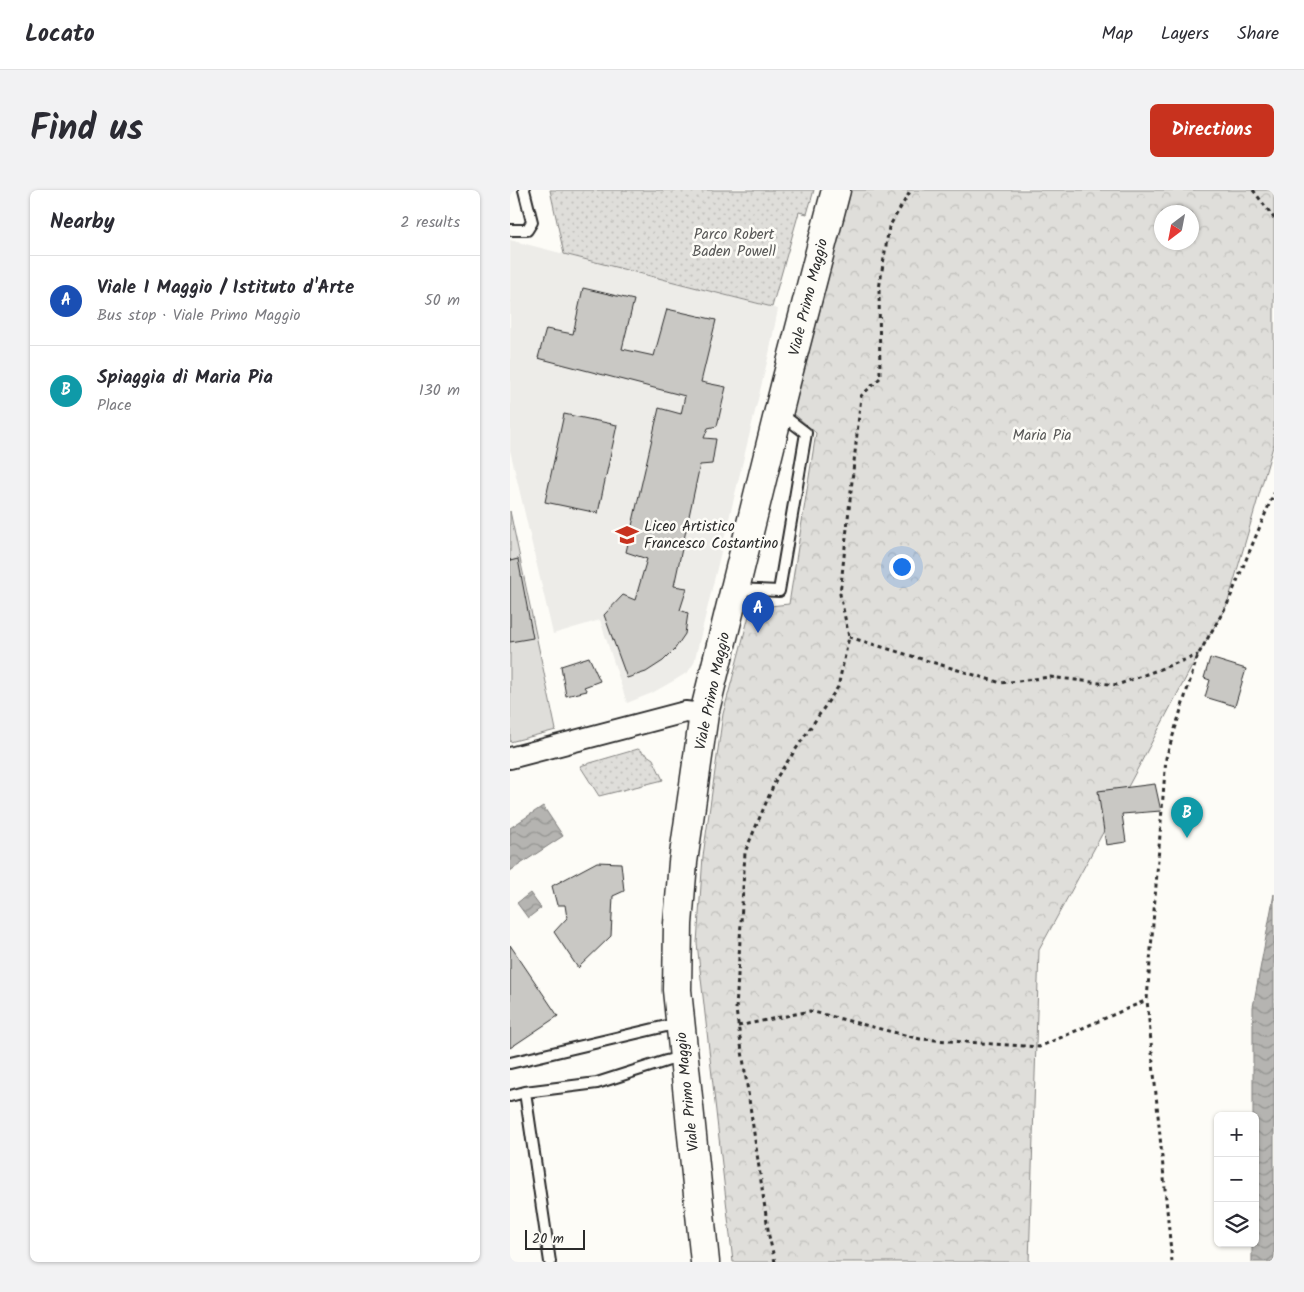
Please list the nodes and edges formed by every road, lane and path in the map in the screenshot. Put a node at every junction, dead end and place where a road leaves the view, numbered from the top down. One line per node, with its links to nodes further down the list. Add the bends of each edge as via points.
1 (524, 190): 6 (lane, via 532,222 527,230)
2 (836, 190): 7 (street, Viale Primo Maggio)
3 (911, 190): 10 (path, via 889,227 879,289 880,378 861,396 840,594)
4 (1253, 190): 5 (path)
5 (1274, 218)
6 (510, 230)
7 (779, 413): 9 (street, Viale Primo Maggio); 9 (lane, via 806,433 779,591)
8 (1274, 493): 11 (path, via 1227,605)
9 (735, 589): 12 (street, Viale Primo Maggio)
10 (849, 637): 11 (path, via 1002,683 1050,677 1117,684); 16 (path, via 838,687 776,777 746,852 736,1010)
11 (1198, 655): 14 (path, via 1166,758)
12 (704, 714): 13 (street, via 685,712); 15 (street, Viale Primo Maggio, via 683,862 678,924 676,990)
13 (510, 758)
14 (1147, 1000): 16 (path, via 1039,1047 920,1039 810,1011); 24 (path)
15 (680, 1023): 17 (street, Viale Primo Maggio); 18 (lane)
16 (738, 1026): 23 (path)
17 (683, 1057): 19 (lane, via 596,1083); 22 (street, Viale Primo Maggio)
18 (510, 1063)
19 (525, 1092): 20 (lane); 21 (lane)
20 (510, 1096)
21 (550, 1262)
22 (705, 1262)
23 (775, 1262)
24 (1172, 1262)

